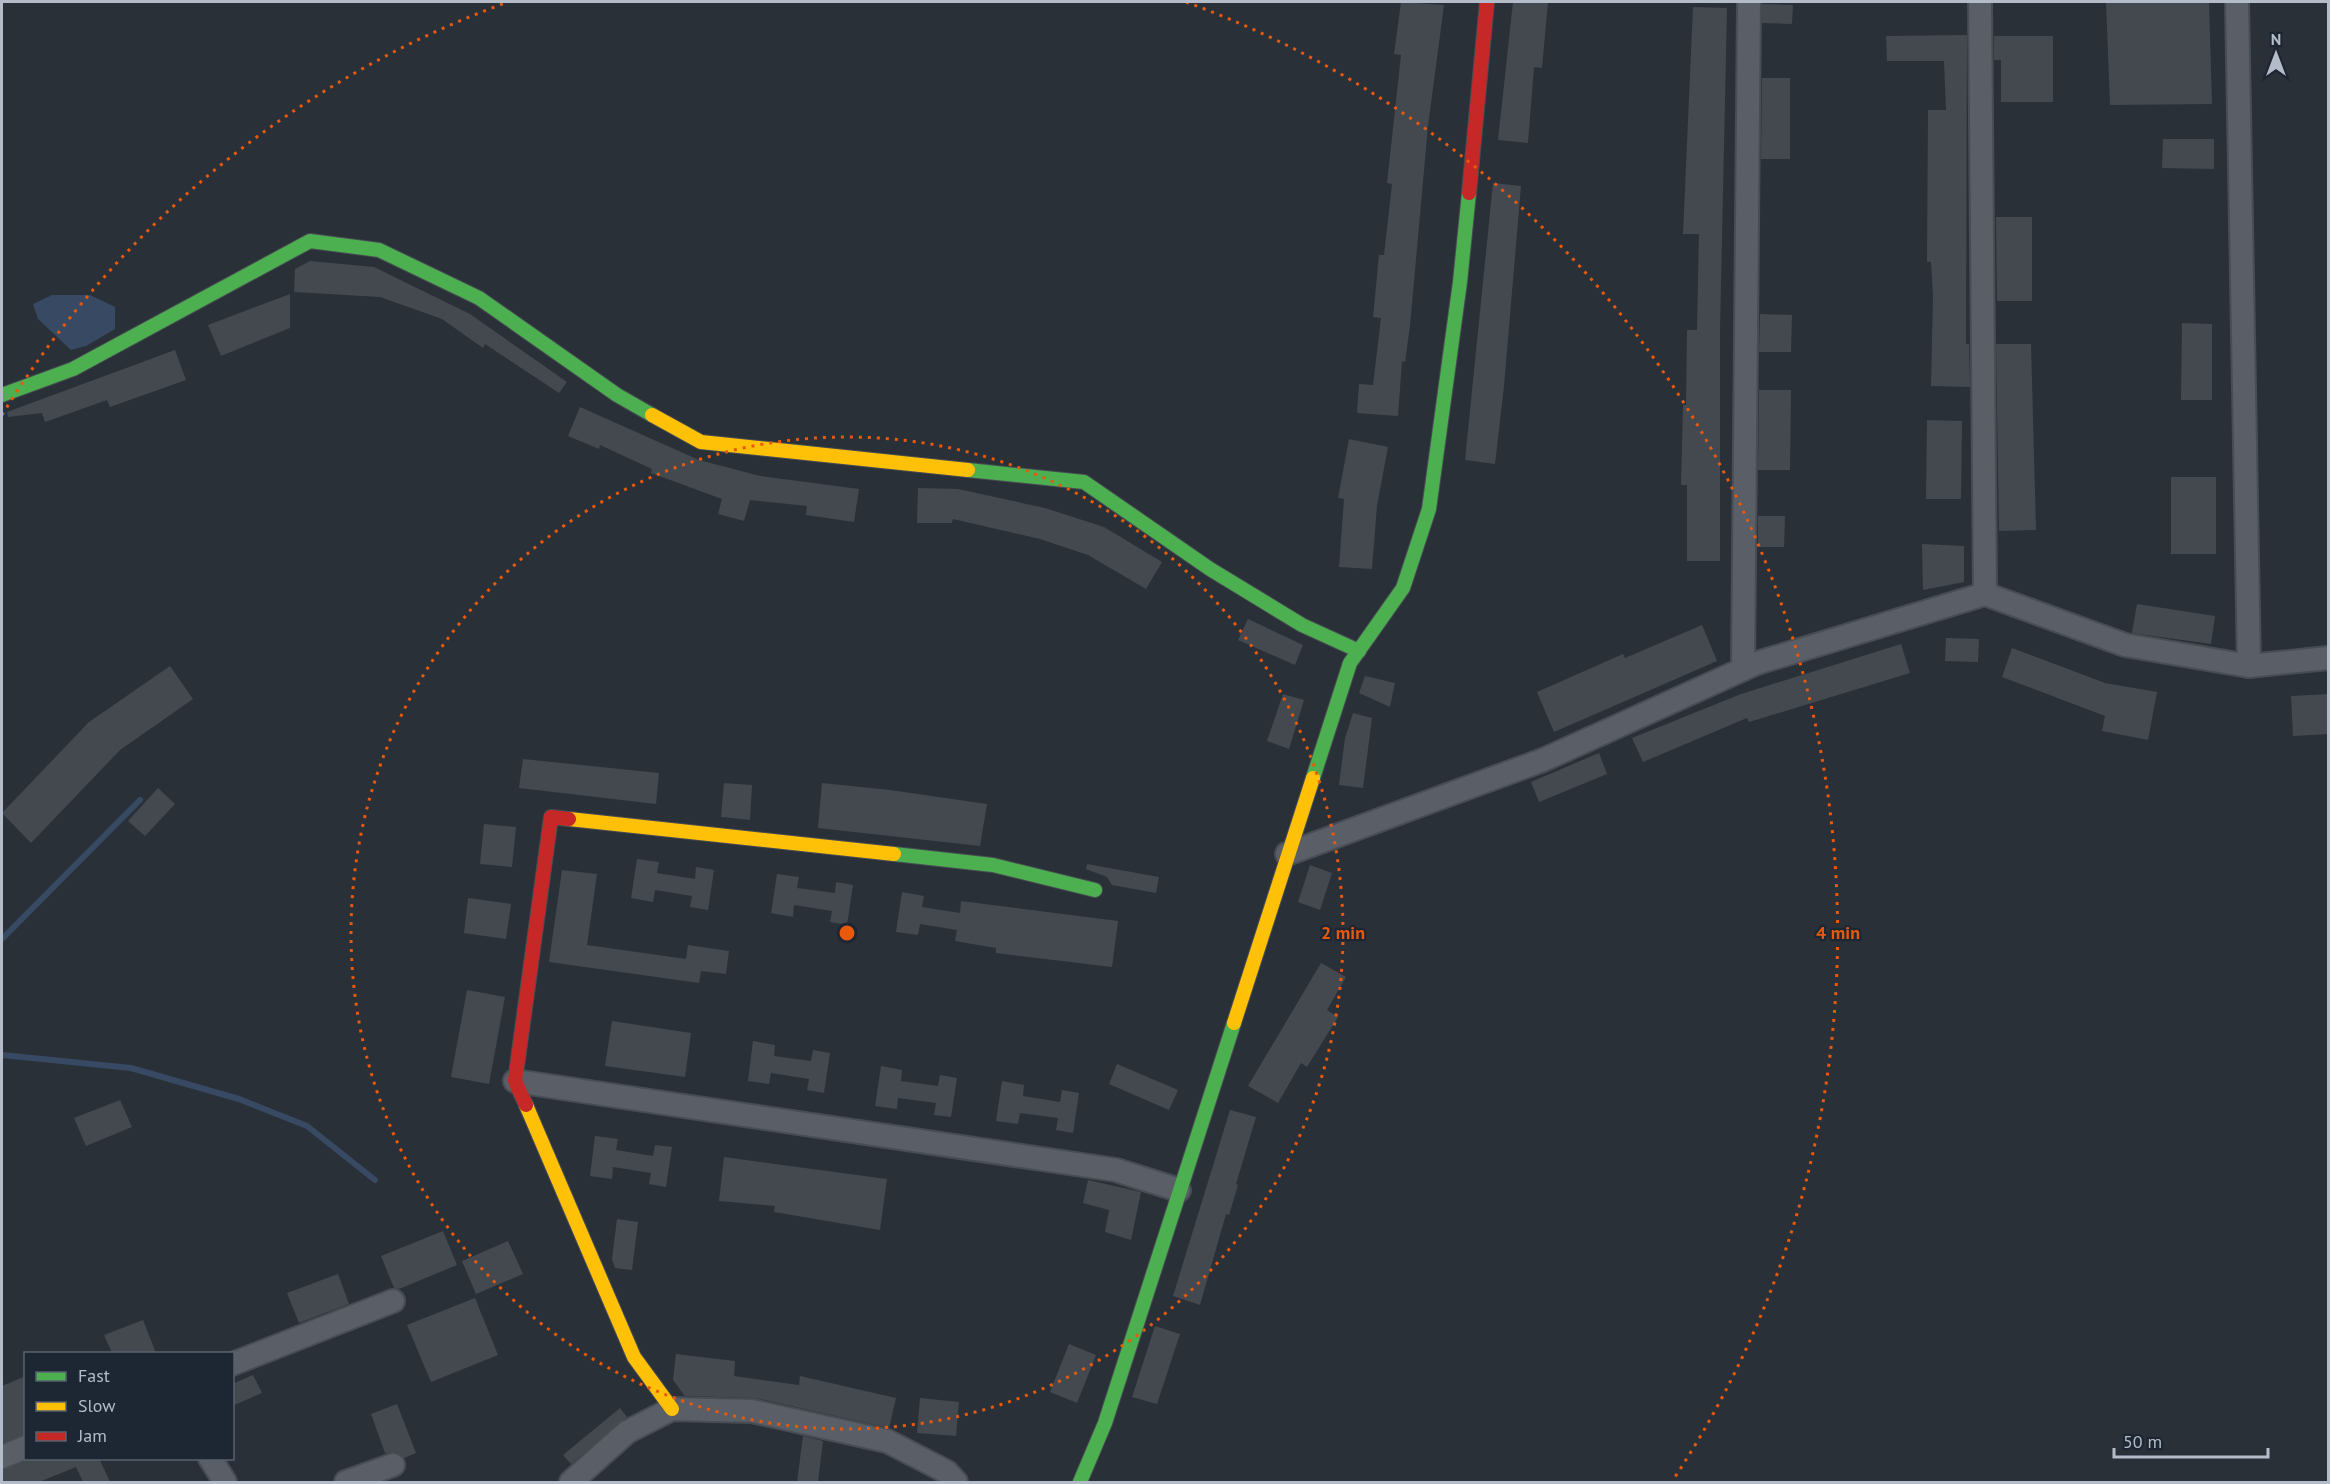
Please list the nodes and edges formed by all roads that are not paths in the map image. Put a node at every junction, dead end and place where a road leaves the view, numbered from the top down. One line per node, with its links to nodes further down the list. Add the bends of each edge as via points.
1 (1487, 2): 7 (street, via 1460,282 1429,509 1403,588)
2 (1749, 2): 10 (street)
3 (1980, 2): 6 (street)
4 (2237, 2): 9 (street)
5 (2, 395): 7 (street, via 73,369 310,241 379,249 478,298 618,395 701,442 1084,482 1210,569 1302,625)
6 (1985, 594): 9 (street, via 2125,645); 10 (street)
7 (1359, 651): 11 (street, via 1350,663)
8 (2328, 658): 9 (street)
9 (2249, 666)
10 (1743, 669): 11 (street, via 1543,760)
11 (1287, 854): 14 (street)
12 (1095, 890): 13 (street, via 993,865 551,817)
13 (515, 1081): 14 (street, via 1116,1170); 17 (street, via 634,1356)
14 (1179, 1190): 26 (street, via 1105,1423)
15 (393, 1301): 16 (street)
16 (234, 1363)
17 (672, 1409): 24 (street, via 627,1432); 25 (street, via 752,1411 887,1441 947,1472)
18 (24, 1448): 19 (street)
19 (2, 1457)
20 (211, 1460): 22 (street)
21 (393, 1465): 23 (street)
22 (225, 1482)
23 (346, 1482)
24 (571, 1482)
25 (956, 1482)
26 (1080, 1482)

